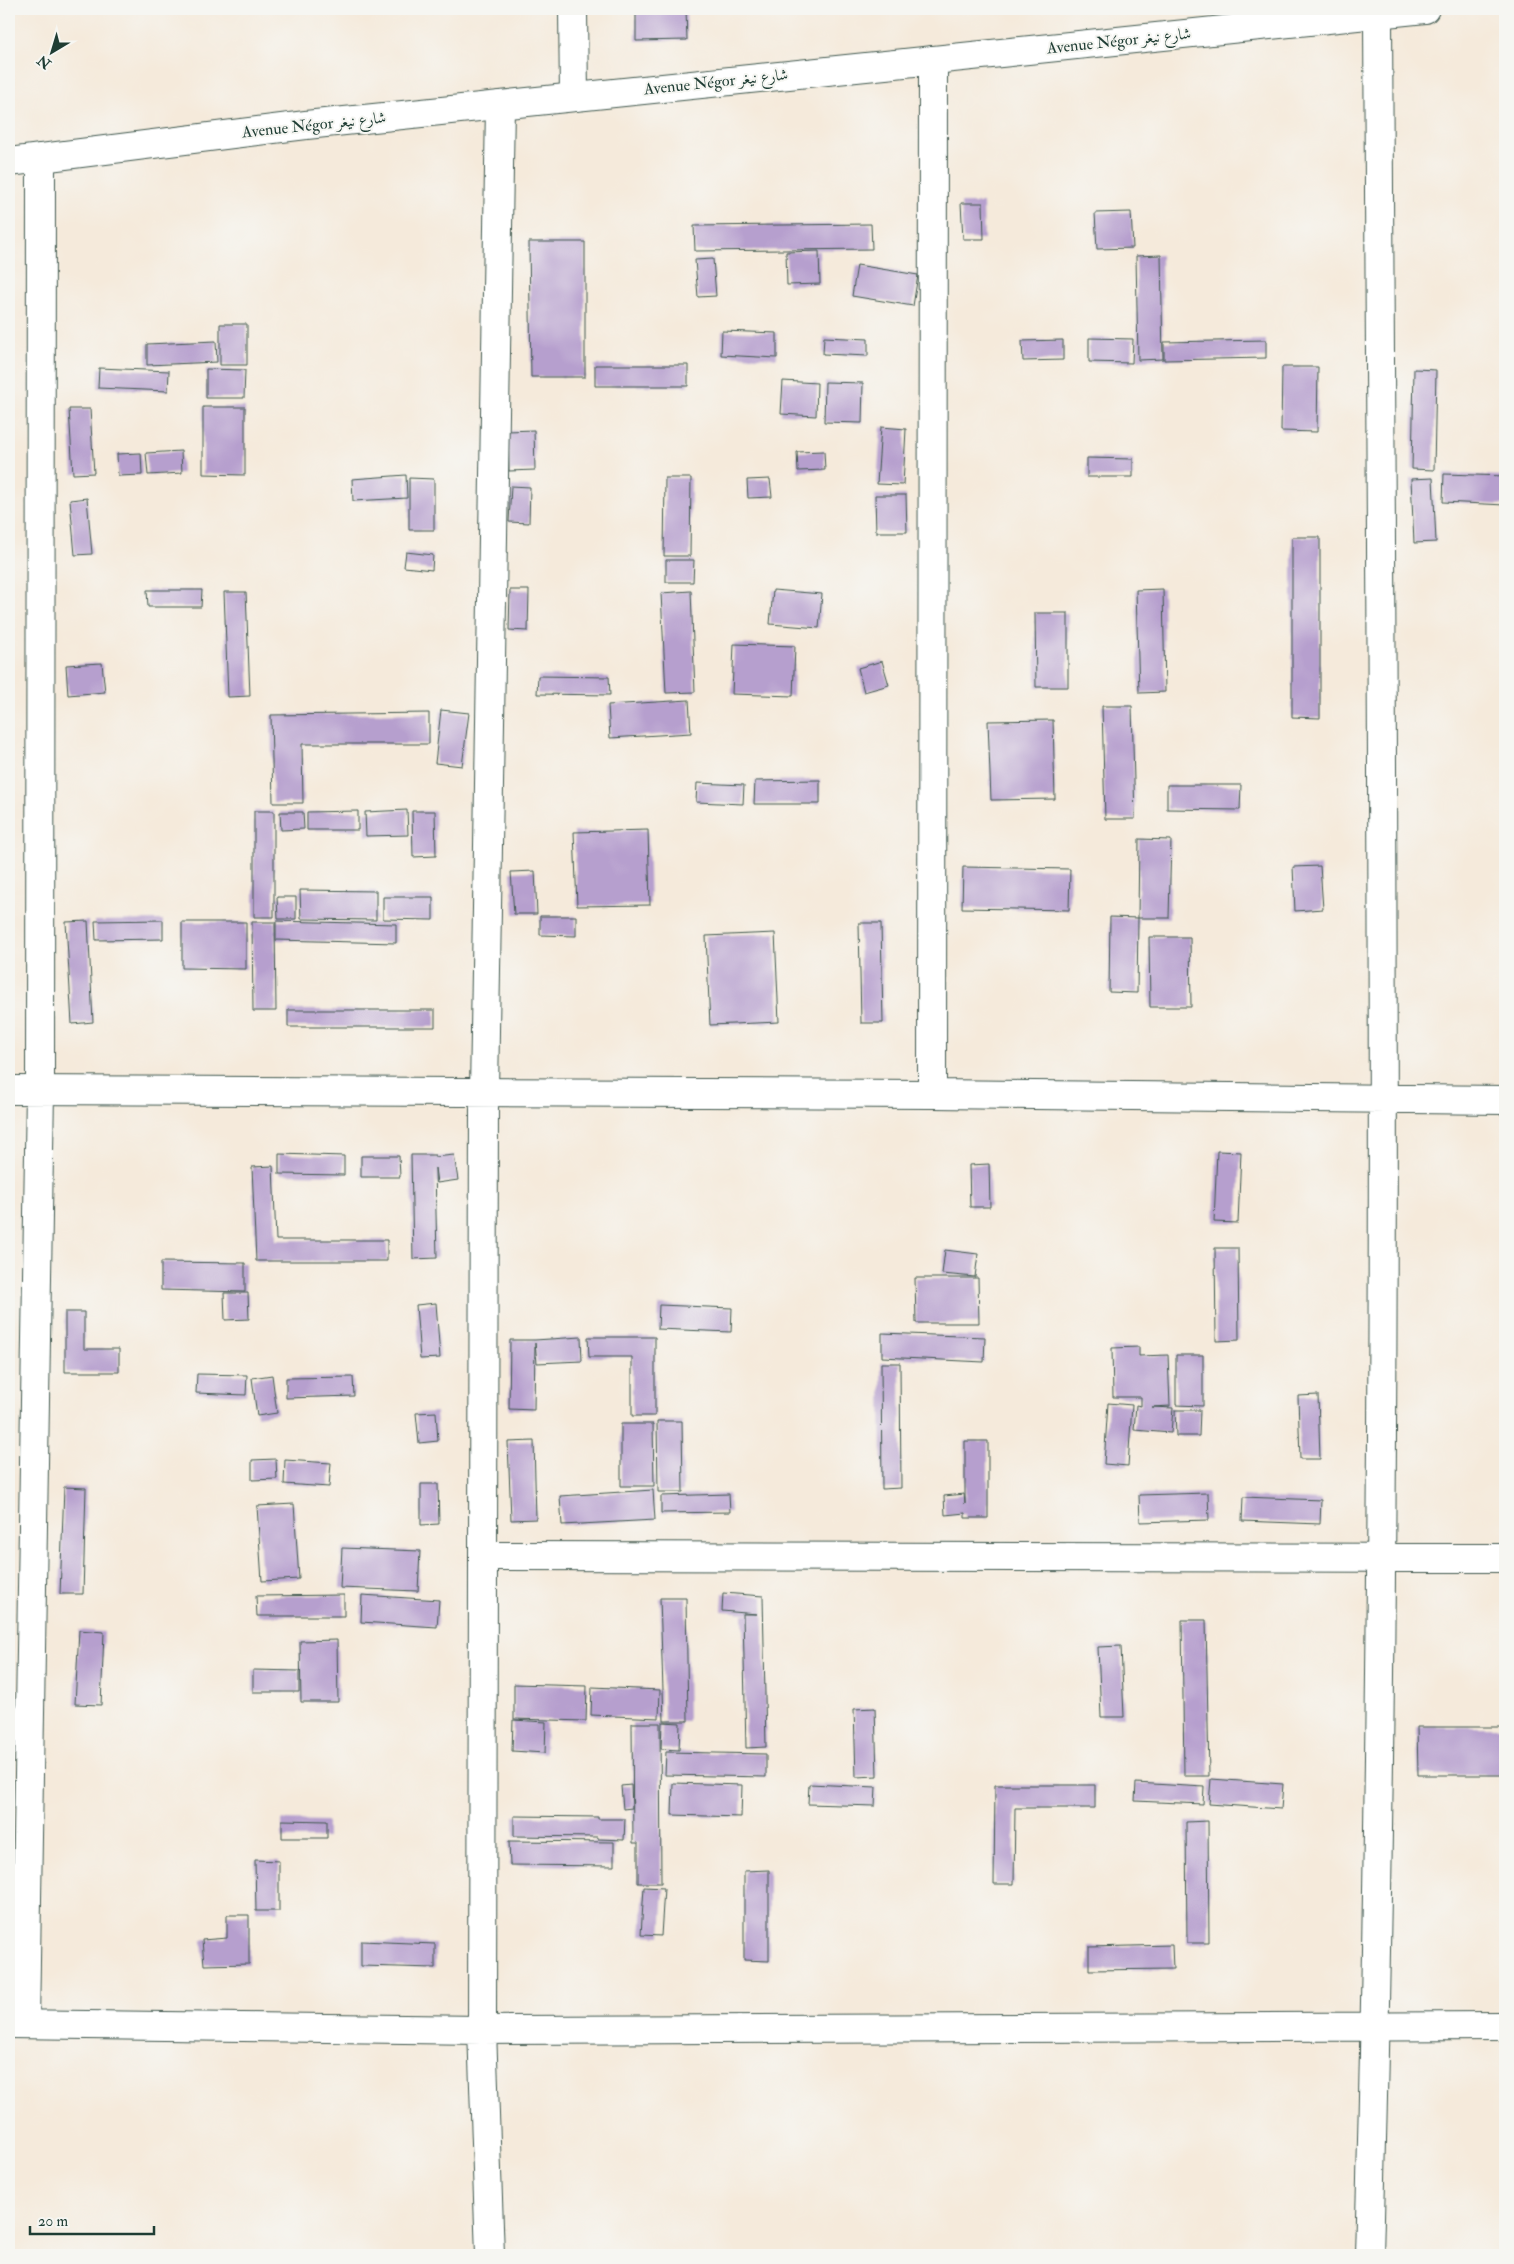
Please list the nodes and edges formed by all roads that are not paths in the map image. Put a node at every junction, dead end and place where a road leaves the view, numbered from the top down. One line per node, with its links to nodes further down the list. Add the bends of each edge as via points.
1 (573, 9): 5 (street)
2 (1425, 9): 3 (street, Avenue Négor شارع نيغر)
3 (1378, 14): 4 (street, Avenue Négor شارع نيغر); 13 (street)
4 (933, 60): 5 (street, Avenue Négor شارع نيغر); 12 (street)
5 (574, 97): 6 (street, Avenue Négor شارع نيغر)
6 (500, 105): 7 (street, Avenue Négor شارع نيغر, via 296,126); 11 (street)
7 (41, 158): 8 (street, Avenue Négor شارع نيغر); 10 (street)
8 (9, 162)
9 (9, 1090): 10 (street)
10 (40, 1090): 11 (street); 18 (street)
11 (484, 1092): 12 (street); 15 (street)
12 (932, 1094): 13 (street)
13 (1382, 1098): 14 (street); 16 (street)
14 (1505, 1100)
15 (484, 1556): 16 (street); 21 (street)
16 (1382, 1558): 17 (street); 20 (street)
17 (1505, 1558)
18 (17, 2024): 21 (street)
19 (1505, 2026): 20 (street)
20 (1374, 2028): 21 (street); 23 (street)
21 (482, 2030): 22 (street)
22 (490, 2255)
23 (1370, 2255)

